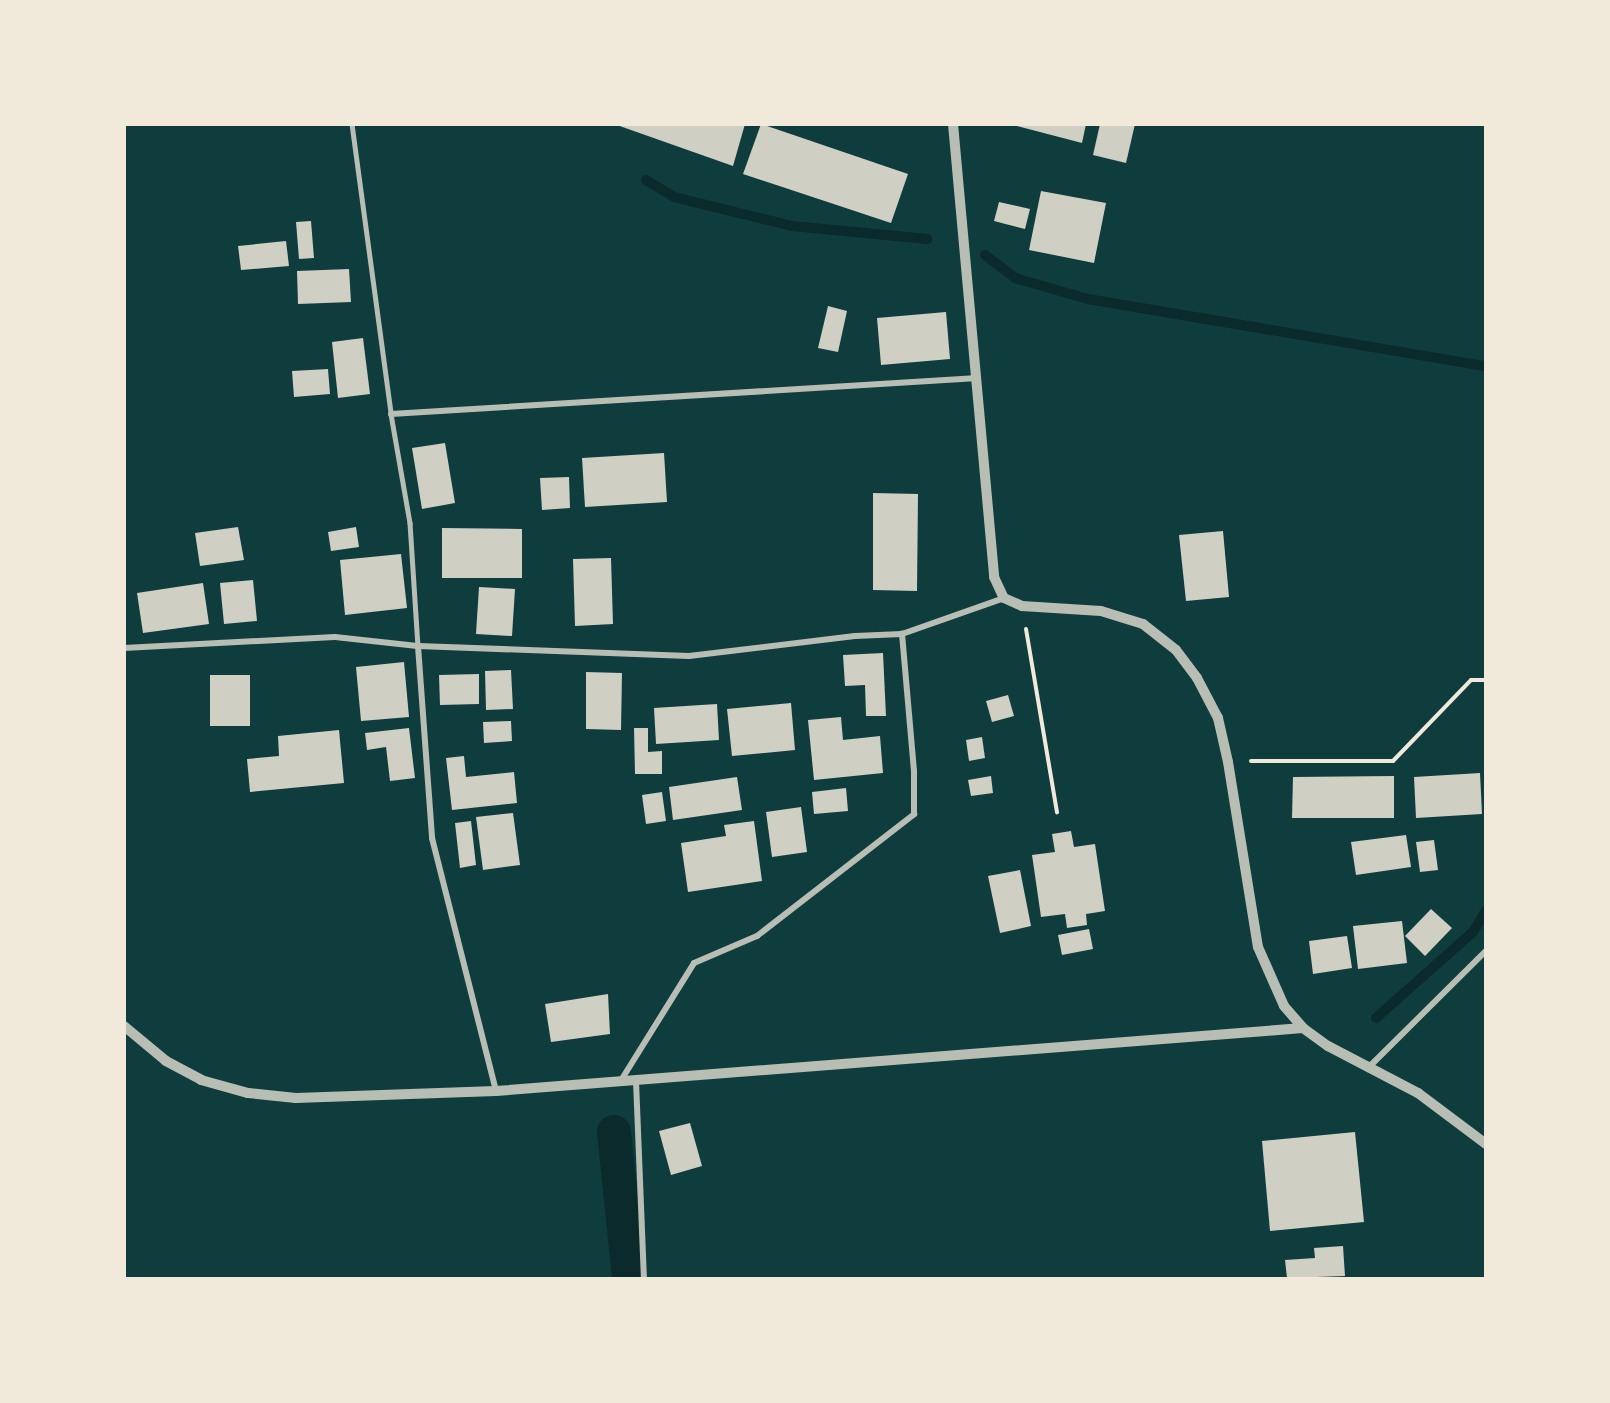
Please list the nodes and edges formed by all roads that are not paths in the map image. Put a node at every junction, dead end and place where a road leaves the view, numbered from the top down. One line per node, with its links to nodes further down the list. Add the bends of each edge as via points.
1 (352, 124): 4 (lane)
2 (953, 124): 3 (street)
3 (978, 378): 4 (street); 5 (street, via 994,577)
4 (391, 414): 7 (lane, via 410,523)
5 (1004, 598): 6 (street); 11 (street, via 1023,606 1101,611 1143,624 1176,650 1197,678 1218,718 1228,762 1258,947 1284,1006)
6 (902, 634): 7 (street, via 689,656); 14 (street, via 914,814 757,936 694,963)
7 (418, 646): 8 (street, via 335,637); 15 (street, via 432,838)
8 (124, 648)
9 (1485, 951): 12 (street)
10 (124, 1026): 15 (street, via 166,1061 201,1080 248,1093 296,1098)
11 (1303, 1028): 12 (street, via 1328,1046); 13 (street)
12 (1370, 1066): 16 (street, via 1441,1108)
13 (636, 1081): 14 (street); 17 (street)
14 (620, 1082): 15 (street)
15 (496, 1091)
16 (1485, 1144)
17 (644, 1278)

